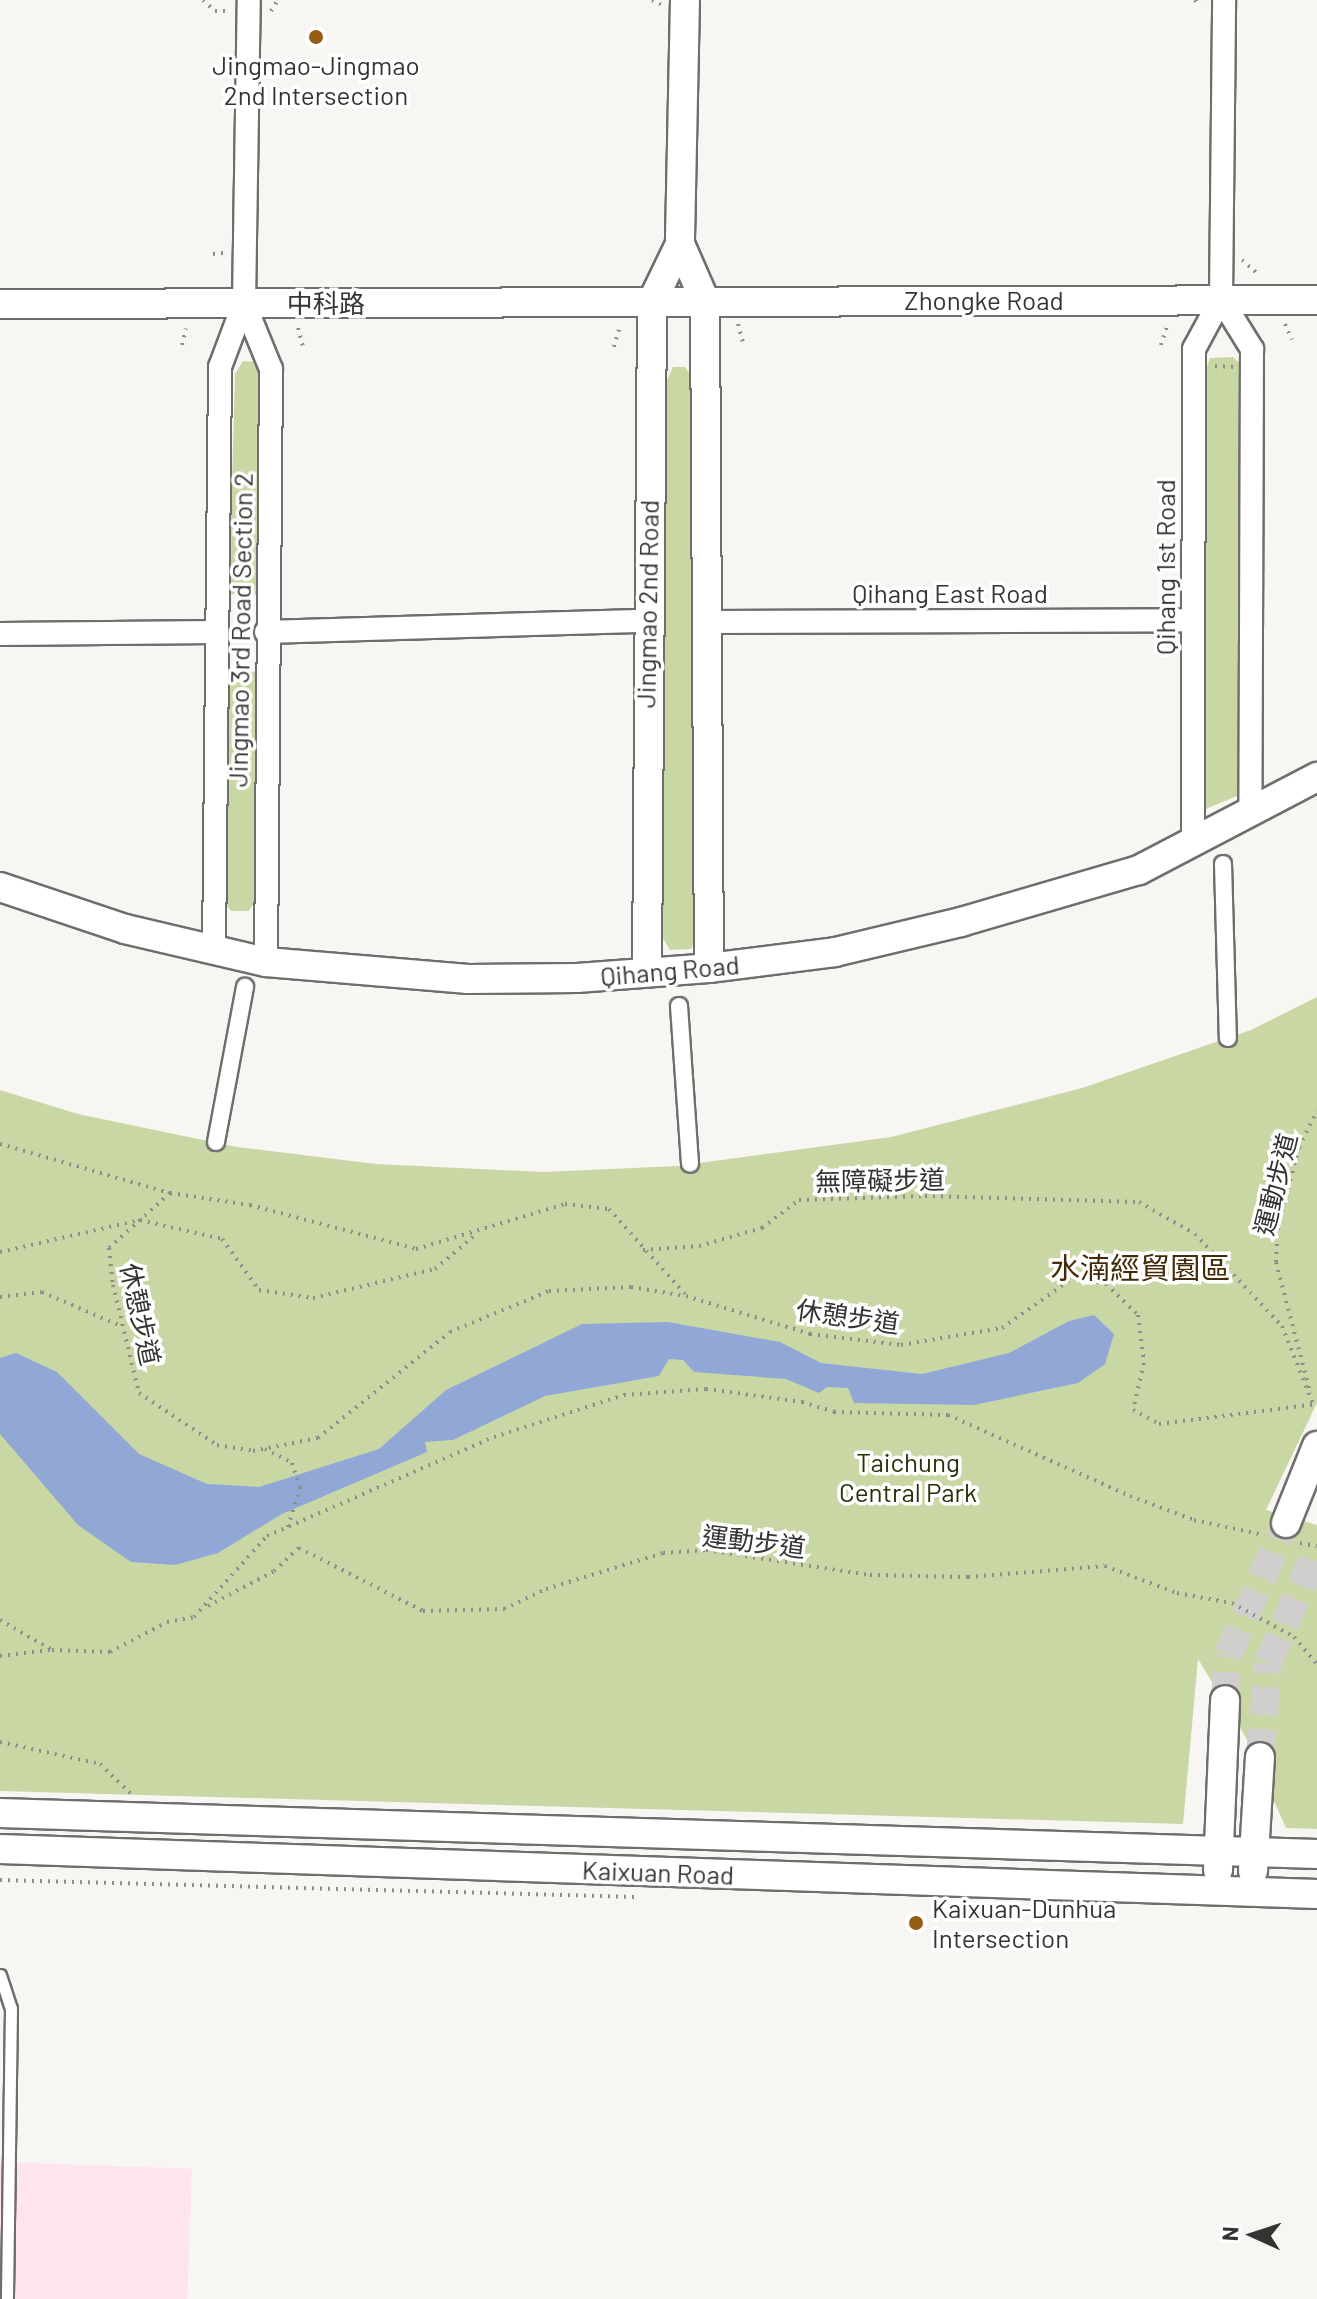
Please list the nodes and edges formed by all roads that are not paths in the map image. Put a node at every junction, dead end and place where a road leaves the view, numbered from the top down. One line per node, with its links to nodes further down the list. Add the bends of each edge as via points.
1 (249, 0): 9 (street, Jingmao 3rd Road Section 2)
2 (685, 0): 4 (street, Jingmao 2nd Road)
3 (1224, 0): 5 (street, Qihang 1st Road)
4 (680, 244): 7 (street, Jingmao 2nd Road); 8 (street, Jingmao 2nd Road)
5 (1221, 299): 6 (street, Zhongke Road); 7 (street, Zhongke Road); 11 (street, Qihang 1st Road, via 1194,349); 18 (street, via 1252,349)
6 (1317, 300)
7 (705, 301): 8 (street, Zhongke Road); 13 (street, Jingmao 2nd Road)
8 (652, 302): 9 (street, 中科路); 12 (street, Jingmao 2nd Road)
9 (244, 303): 10 (street, 中科路); 14 (street, Jingmao 3rd Road Section 2, via 220,367); 15 (street, Jingmao 3rd Road Section 2, via 271,369)
10 (0, 304)
11 (1192, 620): 13 (street, Qihang East Road); 19 (street, Qihang 1st Road)
12 (646, 621): 15 (street); 25 (street, Jingmao 2nd Road)
13 (709, 622): 24 (street, Jingmao 2nd Road)
14 (216, 632): 16 (street); 22 (street, Jingmao 3rd Road Section 2)
15 (266, 632): 23 (street, Jingmao 3rd Road Section 2)
16 (0, 634)
17 (1317, 777): 18 (street, Qihang Road)
18 (1250, 813): 19 (street, Qihang Road)
19 (1193, 843): 24 (street, Qihang Road, via 1139,870 961,922 835,952)
20 (1223, 864): 28 (street)
21 (0, 887): 22 (street, Qihang Road)
22 (214, 952): 23 (street, Qihang Road)
23 (266, 962): 25 (street, Qihang Road, via 468,979)
24 (709, 968): 25 (street, Qihang Road)
25 (647, 971)
26 (245, 987): 29 (street)
27 (679, 1006): 30 (street)
28 (1228, 1038)
29 (216, 1142)
30 (690, 1164)
31 (1317, 1446): 32 (street)
32 (1281, 1533)
33 (1225, 1700): 37 (street)
34 (1260, 1757): 38 (street)
35 (0, 1813): 37 (street, Kaixuan Road)
36 (0, 1849): 40 (street, Kaixuan Road)
37 (1220, 1852): 38 (street, Kaixuan Road); 40 (street)
38 (1255, 1853): 39 (street, Kaixuan Road); 41 (street)
39 (1317, 1854)
40 (1216, 1891): 41 (street, Kaixuan Road)
41 (1250, 1892): 42 (street, Kaixuan Road)
42 (1317, 1894)
43 (0, 1975): 44 (lane, via 11,2008)
44 (7, 2299)

